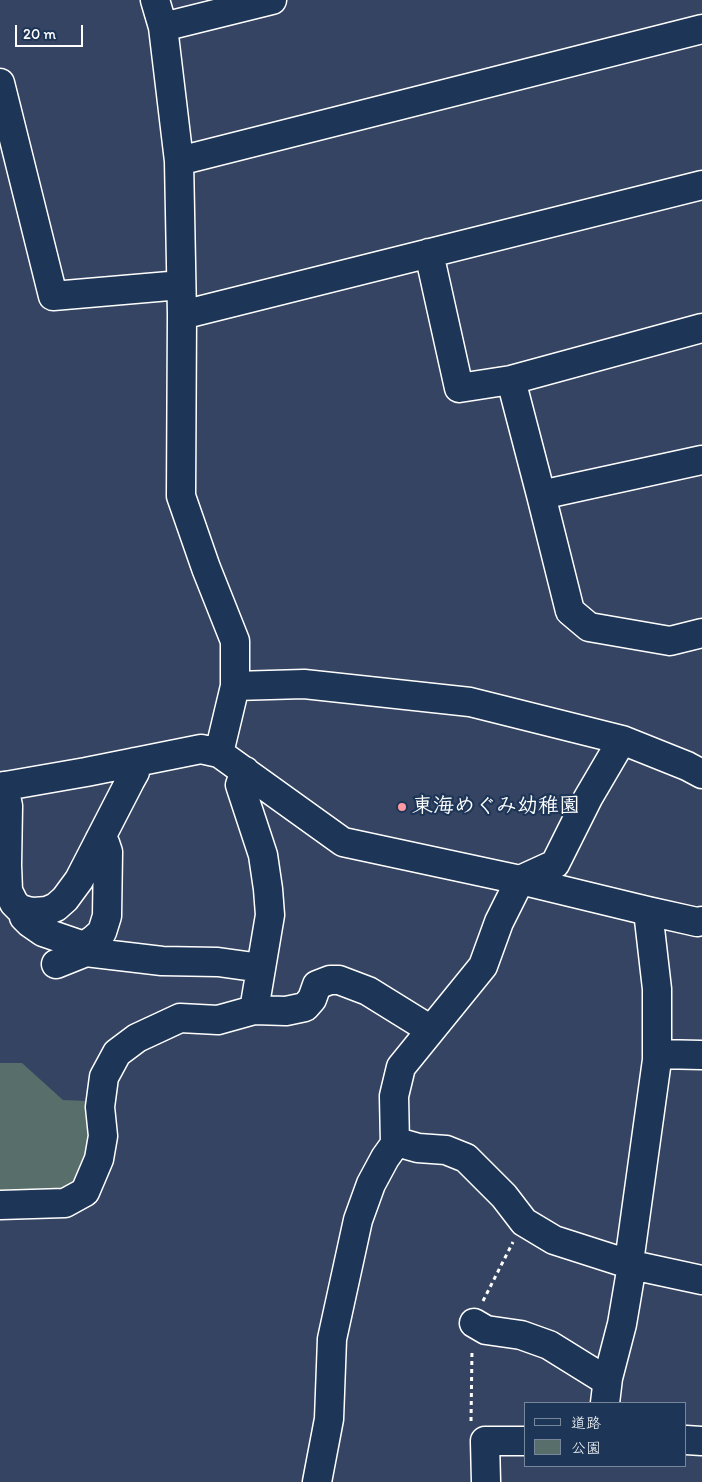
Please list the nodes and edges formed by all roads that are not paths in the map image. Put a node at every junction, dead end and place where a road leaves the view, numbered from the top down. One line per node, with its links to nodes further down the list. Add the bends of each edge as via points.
1 (155, 0): 3 (street)
2 (272, 0): 3 (street)
3 (163, 27): 6 (street)
4 (702, 29): 6 (street)
5 (0, 83): 9 (street, via 53,296)
6 (179, 161): 9 (street)
7 (702, 185): 8 (street)
8 (429, 253): 10 (street); 12 (street, via 459,388)
9 (181, 285): 10 (street)
10 (182, 315): 16 (street, via 181,496 235,641)
11 (702, 328): 12 (street)
12 (510, 380): 14 (street)
13 (702, 460): 14 (street)
14 (542, 495): 15 (street, via 570,611 589,626 670,641)
15 (702, 633)
16 (235, 686): 17 (street, via 304,684 470,702); 18 (street)
17 (622, 740): 21 (street); 24 (street, via 555,864)
18 (219, 753): 19 (street, via 201,749); 20 (street)
19 (135, 762): 22 (street); 23 (street, via 135,772)
20 (245, 771): 24 (street, via 343,842); 30 (street, via 240,785 263,855 268,889 270,916)
21 (702, 774)
22 (2, 786): 25 (street, via 8,806 8,891 14,903)
23 (100, 839): 25 (street, via 79,880 65,899 47,910); 28 (street, via 108,852 106,916 102,932)
24 (520, 880): 26 (street); 32 (street, via 499,922 483,966)
25 (25, 910): 28 (street, via 24,917 43,932)
26 (648, 911): 27 (street); 33 (street, via 657,989)
27 (702, 921)
28 (85, 949): 29 (street); 30 (street, via 162,961 218,962)
29 (56, 964)
30 (261, 968): 31 (street)
31 (254, 1010): 32 (street, via 286,1011 305,1007 317,985 339,980 368,991); 36 (street, via 218,1020 180,1018 137,1038 117,1053 104,1077 100,1106 103,1136 85,1192 65,1203)
32 (431, 1030): 35 (street, via 401,1067 394,1096)
33 (656, 1054): 34 (street); 37 (street, via 630,1255)
34 (702, 1055)
35 (395, 1144): 37 (street, via 446,1150 466,1158 504,1196 524,1222 568,1246); 44 (street, via 371,1184 344,1277 332,1340 329,1419)
36 (0, 1205)
37 (632, 1265): 38 (street); 40 (street)
38 (702, 1280)
39 (474, 1323): 40 (street, via 486,1330 521,1335 549,1345)
40 (606, 1392)
41 (687, 1440): 42 (street)
42 (702, 1440)
43 (524, 1442): 45 (street, via 485,1441)
44 (317, 1482)
45 (486, 1482)

